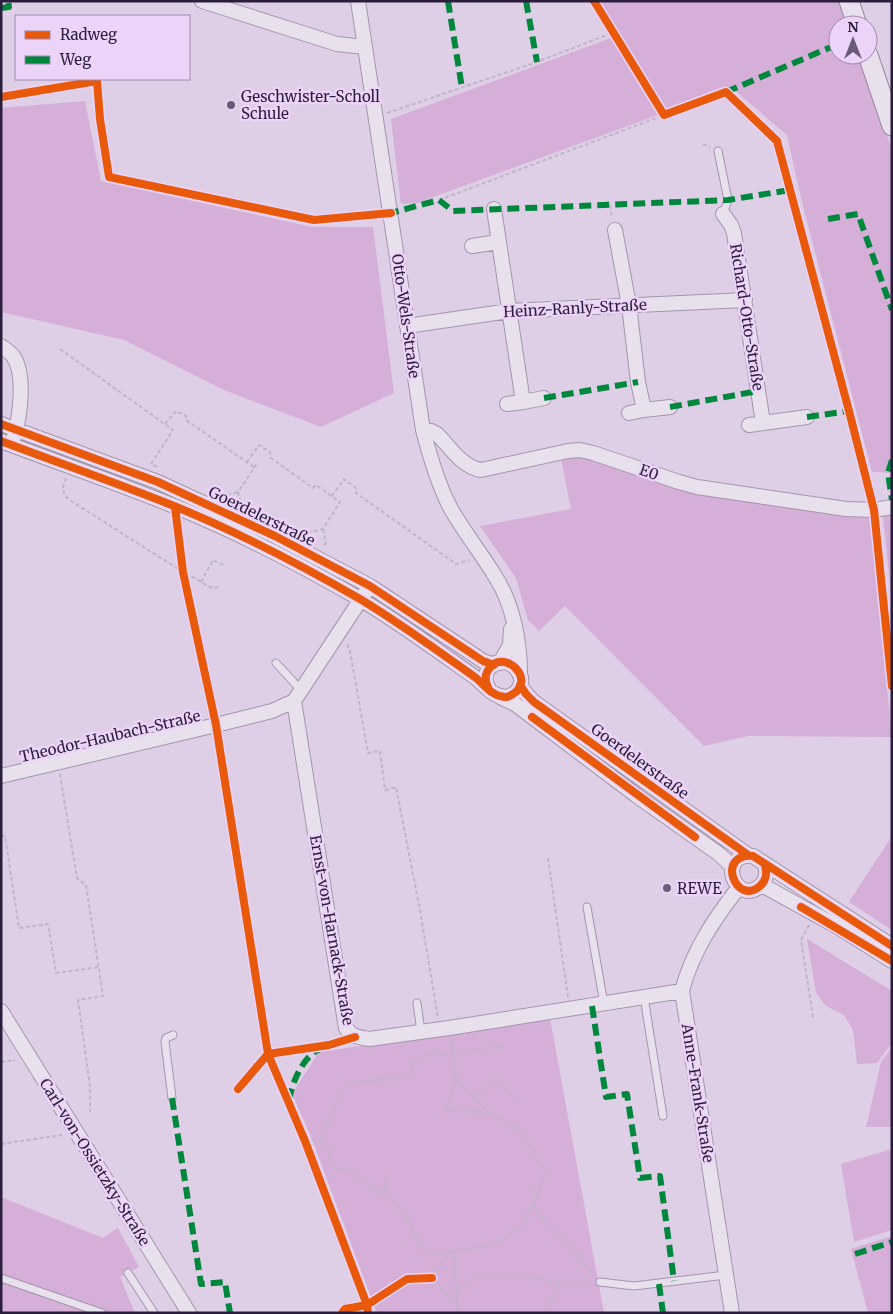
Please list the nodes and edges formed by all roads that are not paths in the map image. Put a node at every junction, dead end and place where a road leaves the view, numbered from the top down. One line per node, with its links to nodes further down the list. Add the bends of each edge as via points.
1 (202, 1): 5 (street, via 337,44)
2 (358, 1): 5 (street, Otto-Wels-Straße)
3 (849, 1): 4 (main road)
4 (854, 15)
5 (365, 47): 17 (street, Otto-Wels-Straße)
6 (871, 65): 7 (main road)
7 (892, 126)
8 (718, 151): 10 (lane, via 728,200)
9 (494, 209): 12 (street)
10 (723, 214): 14 (street, Richard-Otto-Straße, via 734,233)
11 (615, 230): 15 (street)
12 (498, 242): 13 (street); 16 (street)
13 (472, 246)
14 (745, 300): 15 (street, Heinz-Ranly-Straße); 25 (street, Richard-Otto-Straße, via 756,424)
15 (629, 305): 16 (street, Heinz-Ranly-Straße); 23 (street)
16 (509, 311): 17 (street, Heinz-Ranly-Straße); 20 (street)
17 (407, 326): 28 (street, Otto-Wels-Straße)
18 (1, 346): 27 (street, Goerdelerstraße, via 15,360 19,377 20,409)
19 (544, 398): 20 (street)
20 (523, 402): 21 (street)
21 (507, 404)
22 (670, 407): 23 (street)
23 (644, 410): 24 (street)
24 (629, 413)
25 (807, 417)
26 (1, 424): 27 (street, Goerdelerstraße)
27 (16, 429): 29 (street, Goerdelerstraße); 31 (street, Goerdelerstraße, via 158,482)
28 (423, 430): 30 (street, E0, via 437,434 466,465 474,469 580,450 697,487 846,509); 33 (street, Otto-Wels-Straße, via 445,497 496,576)
29 (6, 443): 32 (street, Goerdelerstraße, via 175,507 236,534)
30 (892, 507)
31 (370, 586): 32 (street); 35 (street, Goerdelerstraße, via 483,661)
32 (361, 599): 37 (street, Goerdelerstraße); 38 (street)
33 (510, 611): 35 (street, Otto-Wels-Straße, via 510,645); 36 (street, Otto-Wels-Straße, via 517,638)
34 (276, 663): 38 (lane)
35 (497, 664): 36 (street, Goerdelerstraße, via 505,662 514,666); 37 (street, via 486,675 486,684)
36 (520, 680): 37 (street, via 512,695); 40 (street, Goerdelerstraße, via 534,702)
37 (495, 694): 42 (street, Goerdelerstraße, via 515,704)
38 (297, 696): 39 (street, Theodor-Haubach-Straße, via 272,711); 53 (street, Ernst-von-Harnack-Straße, via 346,1028 355,1037 369,1039)
39 (1, 776)
40 (748, 856): 41 (street, Goerdelerstraße, via 758,858); 42 (street, via 739,859)
41 (765, 865): 43 (street, via 766,876); 46 (street, Goerdelerstraße)
42 (733, 867): 44 (street, via 732,878)
43 (762, 885): 44 (street, via 753,890); 47 (street)
44 (739, 887): 48 (street, Anne-Frank-Straße, via 701,942 687,971)
45 (587, 907): 51 (lane)
46 (892, 946)
47 (892, 961)
48 (682, 991): 49 (street, Ernst-von-Harnack-Straße); 58 (street, Anne-Frank-Straße)
49 (644, 997): 51 (street, Ernst-von-Harnack-Straße); 56 (lane)
50 (417, 1003): 53 (lane)
51 (604, 1004): 53 (street, Ernst-von-Harnack-Straße)
52 (1, 1011): 64 (street, Carl-von-Ossietzky-Straße)
53 (421, 1032)
54 (173, 1035): 55 (lane, via 165,1042)
55 (172, 1098)
56 (663, 1116)
57 (128, 1273): 63 (lane)
58 (726, 1275): 60 (lane, via 634,1286); 65 (street, Anne-Frank-Straße)
59 (1, 1278): 61 (lane)
60 (600, 1282)
61 (83, 1310): 62 (lane)
62 (102, 1313)
63 (154, 1313)
64 (189, 1313)
65 (732, 1313)

